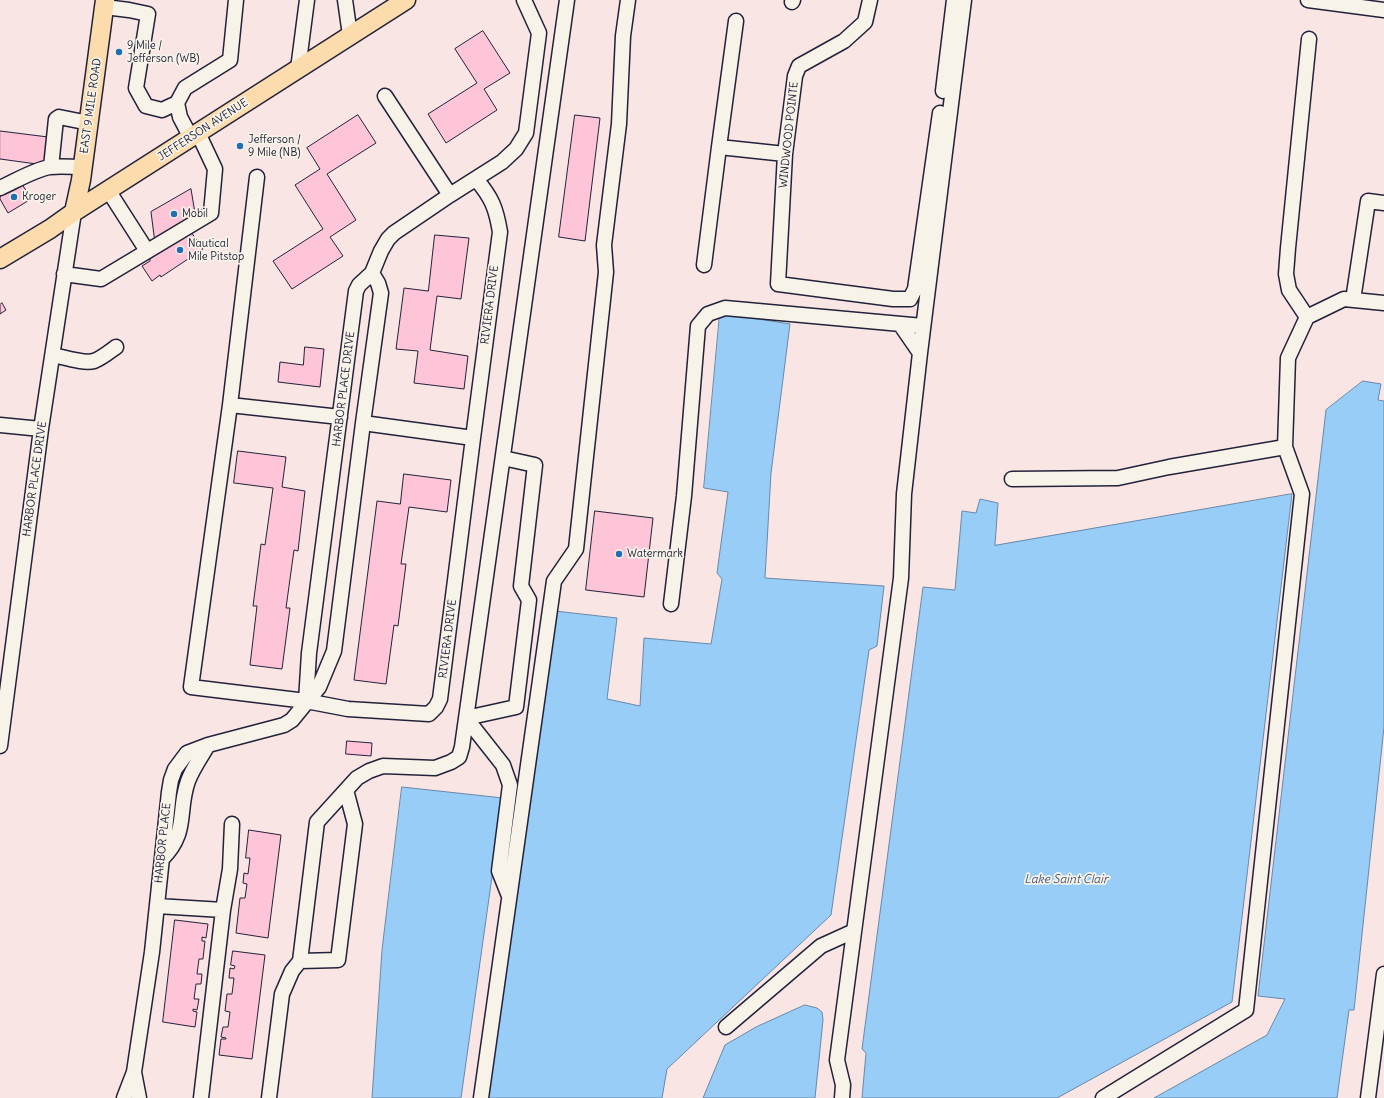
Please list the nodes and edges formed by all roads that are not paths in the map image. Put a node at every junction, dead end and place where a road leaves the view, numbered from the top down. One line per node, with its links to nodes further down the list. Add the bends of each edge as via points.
1 (236, 0): 19 (street, via 230,60 185,88)
2 (306, 0): 17 (street)
3 (345, 0): 15 (street)
4 (406, 0): 15 (main road, JEFFERSON AVENUE)
5 (524, 0): 27 (street, via 539,33 526,133 516,149 502,162)
6 (567, 0): 53 (street)
7 (628, 0): 66 (street, via 623,36 619,124 604,245 606,272 576,549 554,581)
8 (870, 0): 23 (street, WINDWOOD POINTE, via 865,22 844,41 799,66 795,76)
9 (954, 0): 23 (street, WINDWOOD POINTE, via 915,289 910,299 778,284)
10 (964, 0): 42 (street)
11 (1308, 0): 13 (street)
12 (105, 4): 19 (street, via 148,14 136,88 146,106 162,110); 20 (main road, EAST 9 MILE ROAD)
13 (1384, 10)
14 (736, 20): 22 (street)
15 (350, 35): 17 (main road, JEFFERSON AVENUE)
16 (1308, 39): 40 (street, via 1286,274 1289,290)
17 (298, 69): 21 (main road, JEFFERSON AVENUE)
18 (385, 96): 30 (street)
19 (177, 103): 21 (street, via 180,117)
20 (89, 123): 24 (street, via 65,117 56,119); 25 (main road, EAST 9 MILE ROAD)
21 (194, 135): 29 (main road, JEFFERSON AVENUE); 33 (street, via 215,169 212,212)
22 (719, 148): 23 (street); 35 (street)
23 (785, 154)
24 (52, 167): 25 (street); 28 (street, via 33,172)
25 (83, 167): 32 (main road, EAST 9 MILE ROAD)
26 (257, 177): 46 (street, RIVIERA DRIVE)
27 (476, 179): 30 (street); 51 (street, RIVIERA DRIVE, via 488,194 497,215 500,232)
28 (0, 188)
29 (108, 190): 32 (main road, JEFFERSON AVENUE); 33 (street)
30 (450, 195): 36 (street, via 388,239)
31 (1384, 203): 38 (street, via 1368,202)
32 (74, 212): 34 (main road, JEFFERSON AVENUE); 37 (street, HARBOR PLACE DRIVE)
33 (147, 251): 37 (street, via 101,279)
34 (0, 259)
35 (704, 265)
36 (372, 273): 47 (street, HARBOR PLACE DRIVE, via 356,291); 48 (street, via 381,293)
37 (64, 274): 45 (street, HARBOR PLACE DRIVE)
38 (1353, 300): 39 (street); 40 (street, via 1344,299)
39 (1384, 303)
40 (1307, 317): 52 (street, via 1288,358)
41 (900, 324): 42 (street); 44 (street); 55 (street, via 725,308 708,314 698,326 684,496)
42 (923, 326): 44 (street)
43 (116, 347): 45 (street, via 92,362)
44 (920, 353): 69 (street, via 904,494 901,578)
45 (52, 355): 50 (street, HARBOR PLACE DRIVE)
46 (230, 405): 47 (street); 56 (street, RIVIERA DRIVE, via 191,687)
47 (340, 417): 56 (street, HARBOR PLACE DRIVE)
48 (363, 423): 51 (street); 56 (street, via 334,651 319,687)
49 (0, 426): 50 (street)
50 (41, 429): 58 (street, HARBOR PLACE DRIVE)
51 (474, 438): 56 (street, RIVIERA DRIVE, via 440,699 436,707 429,714 348,709)
52 (1285, 447): 54 (street, via 1169,466 1118,478); 80 (street, via 1302,494 1246,1010)
53 (503, 458): 57 (street); 57 (street, via 535,465 521,586 528,600 516,707)
54 (1012, 479)
55 (671, 604)
56 (306, 701): 59 (street, HARBOR PLACE, via 292,720 284,725)
57 (466, 718): 61 (street, via 459,757 451,762 435,768 383,766 357,778); 66 (street, via 503,765 510,785 499,871)
58 (0, 738)
59 (208, 746): 60 (street, HARBOR PLACE, via 187,753); 63 (street, via 188,781)
60 (175, 769): 62 (street, HARBOR PLACE); 65 (street, via 164,781 160,807 157,832)
61 (346, 790): 70 (street, via 318,822); 70 (street, via 354,824 338,960)
62 (165, 816): 63 (street); 65 (street, HARBOR PLACE)
63 (182, 818): 65 (street, via 178,836)
64 (232, 824): 68 (street, via 230,869)
65 (162, 859): 67 (street, HARBOR PLACE)
66 (510, 896): 78 (street)
67 (157, 906): 68 (street); 73 (street, HARBOR PLACE)
68 (224, 910): 76 (street)
69 (854, 931): 72 (street, via 821,946); 79 (street, via 837,1060 843,1085)
70 (300, 961): 77 (street, via 292,971 282,994)
71 (1384, 974): 81 (street)
72 (726, 1027)
73 (134, 1072): 74 (street, HARBOR PLACE); 75 (street, HARBOR PLACE)
74 (124, 1098)
75 (139, 1098)
76 (202, 1098)
77 (269, 1098)
78 (481, 1098)
79 (842, 1098)
80 (1103, 1098)
81 (1368, 1098)

